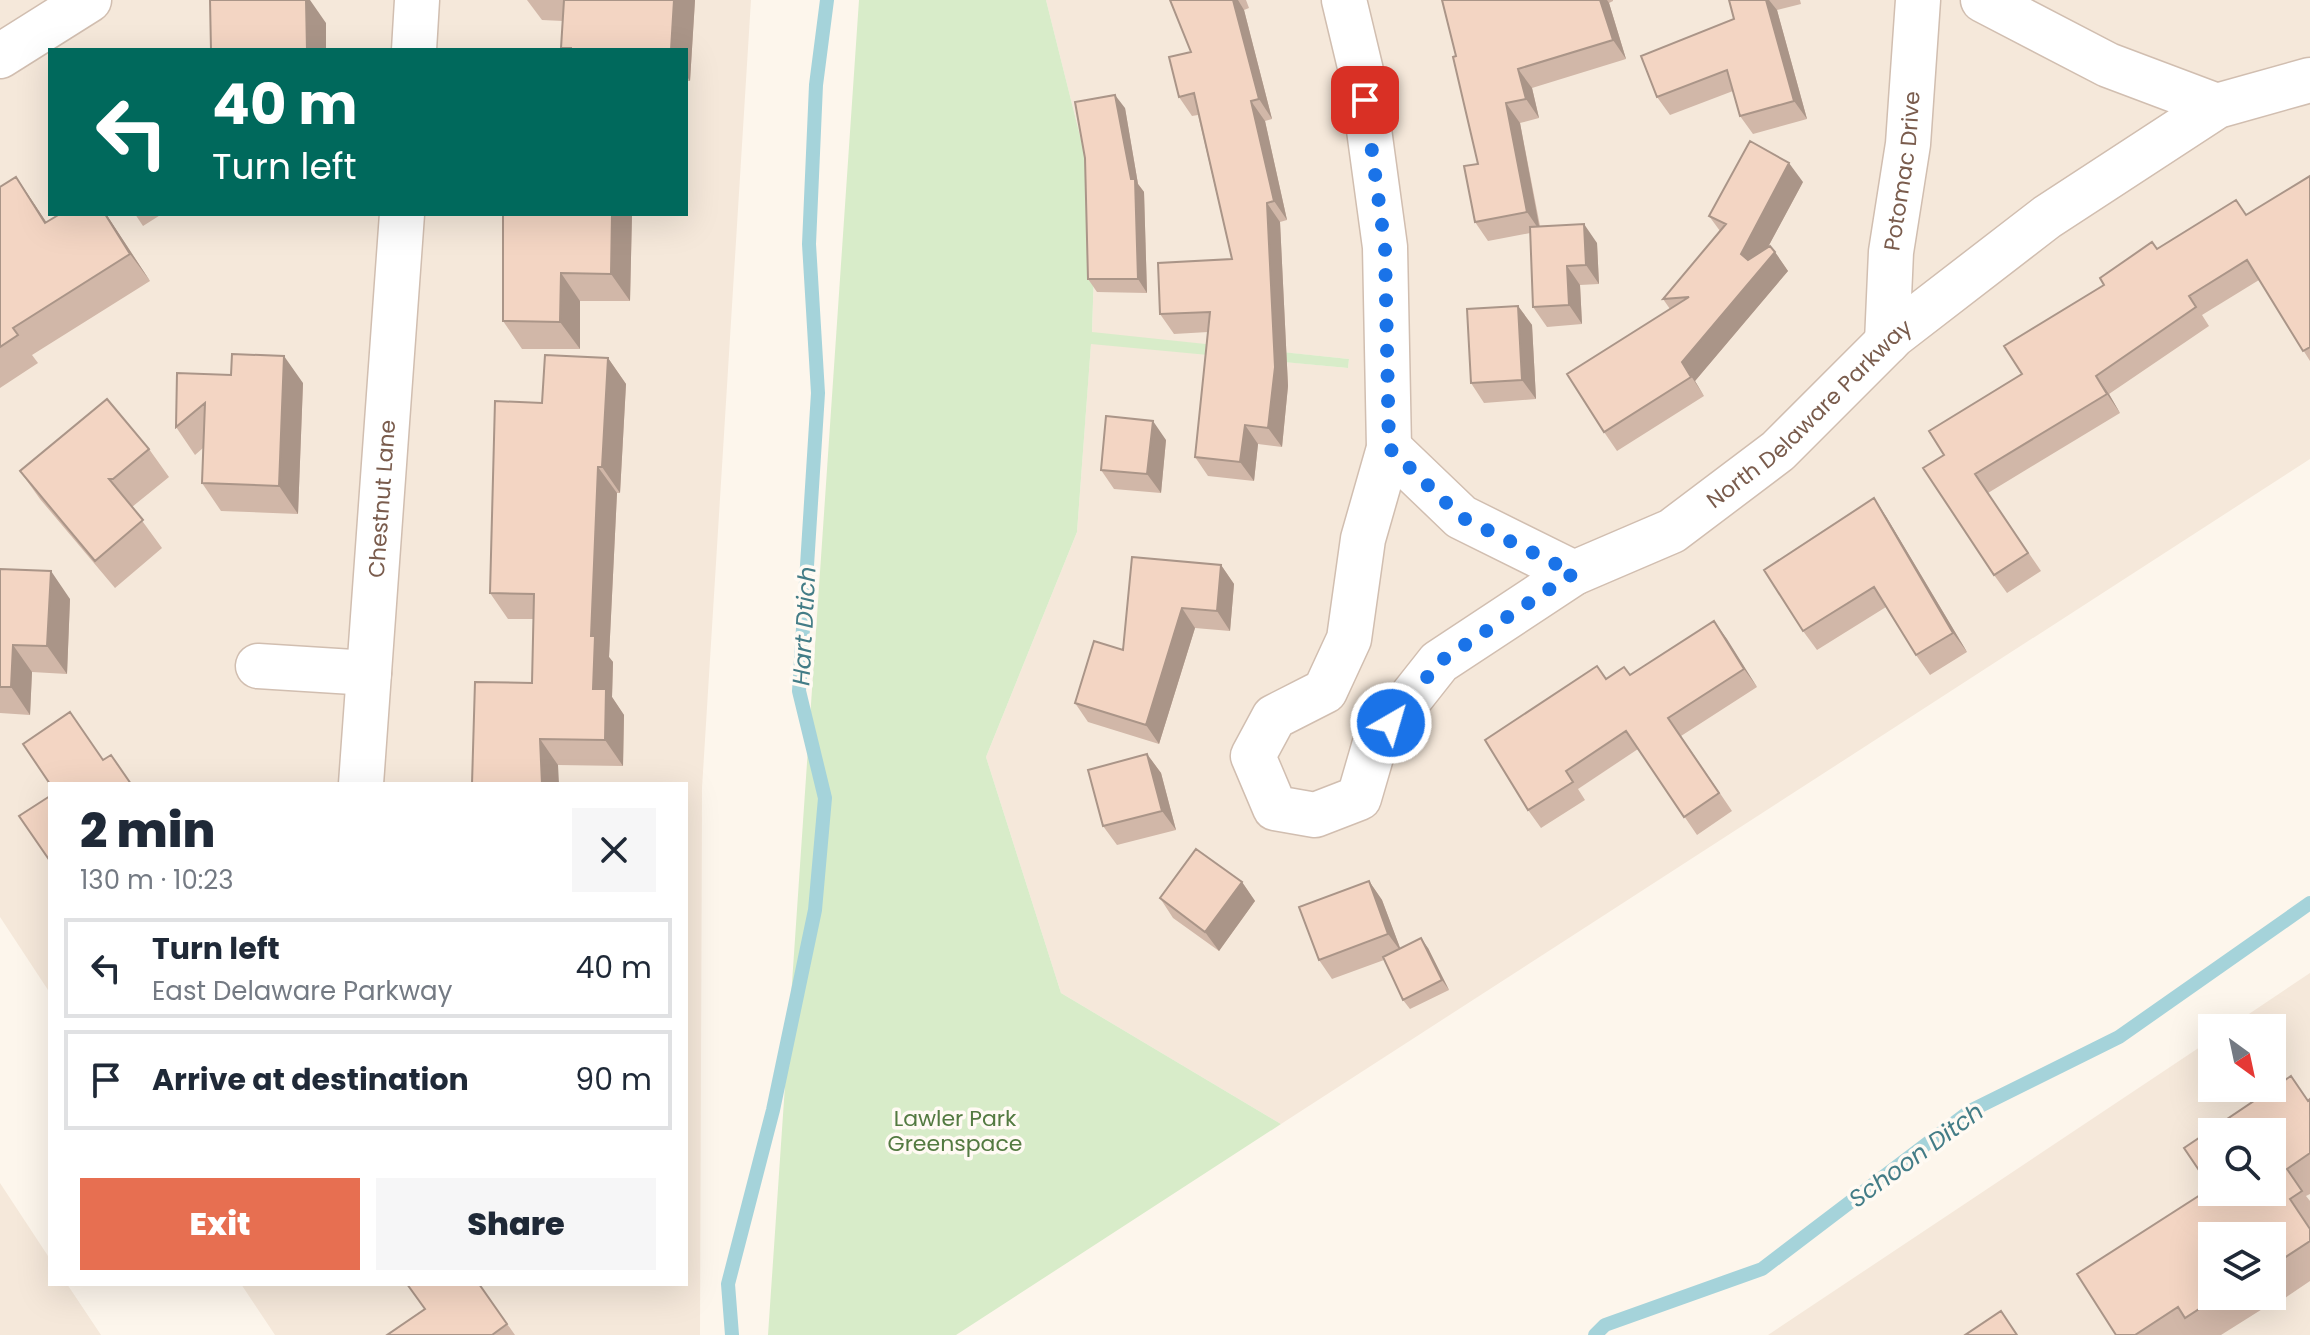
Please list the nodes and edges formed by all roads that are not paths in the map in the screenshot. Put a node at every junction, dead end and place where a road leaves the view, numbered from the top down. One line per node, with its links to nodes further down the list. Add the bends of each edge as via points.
1 (89, 0): 7 (street)
2 (417, 0): 6 (street)
3 (1344, 0): 12 (street, via 1361,71 1385,247)
4 (1918, 0): 11 (street, Potomac Drive, via 1908,144 1891,252)
5 (1983, 0): 9 (street, via 2108,65)
6 (414, 48)
7 (0, 56)
8 (2310, 80): 9 (street, North Delaware Parkway)
9 (2217, 106): 11 (street, North Delaware Parkway, via 2047,217)
10 (402, 216): 15 (street, Chestnut Lane)
11 (1887, 342): 13 (street, North Delaware Parkway, via 1778,451 1672,531)
12 (1389, 448): 13 (street, via 1461,517); 13 (street, North Delaware Parkway, via 1363,539 1349,639 1325,691 1274,717 1253,756 1275,808 1315,815 1359,798 1375,743 1439,662)
13 (1574, 573)
14 (258, 666): 15 (street)
15 (369, 673): 16 (street, Chestnut Lane)
16 (361, 782)

